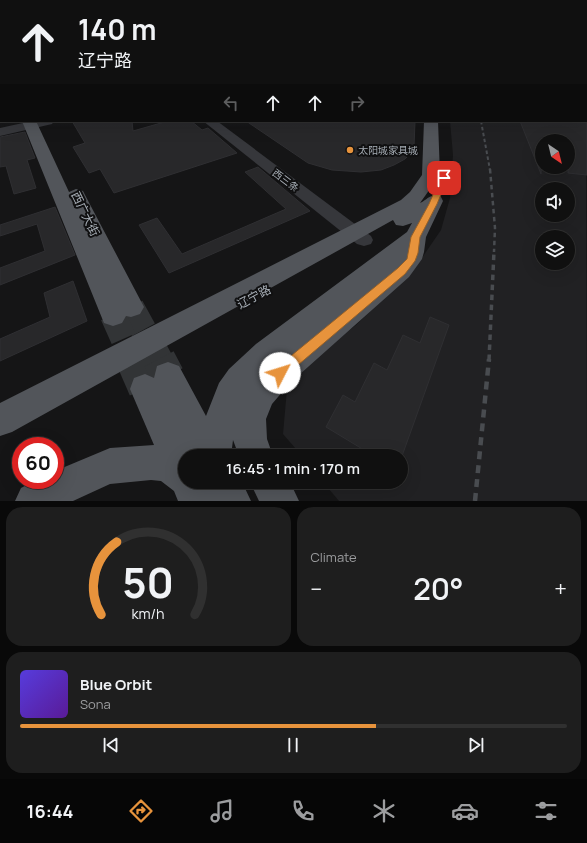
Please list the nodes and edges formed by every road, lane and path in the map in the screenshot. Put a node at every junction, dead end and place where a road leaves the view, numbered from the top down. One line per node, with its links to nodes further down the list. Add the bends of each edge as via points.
1 (37, 122): 5 (street); 9 (main road, 西广大街); 10 (main road)
2 (210, 122): 7 (street, 西三条)
3 (431, 122): 7 (main road, 辽宁路, via 431,175 426,184 418,196 408,204)
4 (442, 122): 6 (main road, via 444,178)
5 (0, 132)
6 (433, 204): 7 (main road, 辽宁路); 8 (main road)
7 (359, 236): 11 (main road, 辽宁路); 12 (main road, 辽宁路)
8 (415, 237): 14 (main road, via 266,353 240,379 230,394 219,424); 15 (main road, via 411,261 280,373 260,394 250,419 250,439)
9 (131, 306)
10 (112, 316)
11 (0, 420)
12 (0, 431)
13 (204, 449): 16 (main road, via 157,383)
14 (215, 449)
15 (254, 449)
16 (178, 453)
17 (178, 471): 21 (main road, via 169,465 152,462 110,466 79,478)
18 (192, 489): 22 (main road)
19 (226, 489): 23 (main road)
20 (272, 489): 24 (main road)
21 (34, 501)
22 (198, 501)
23 (232, 501)
24 (280, 501)

